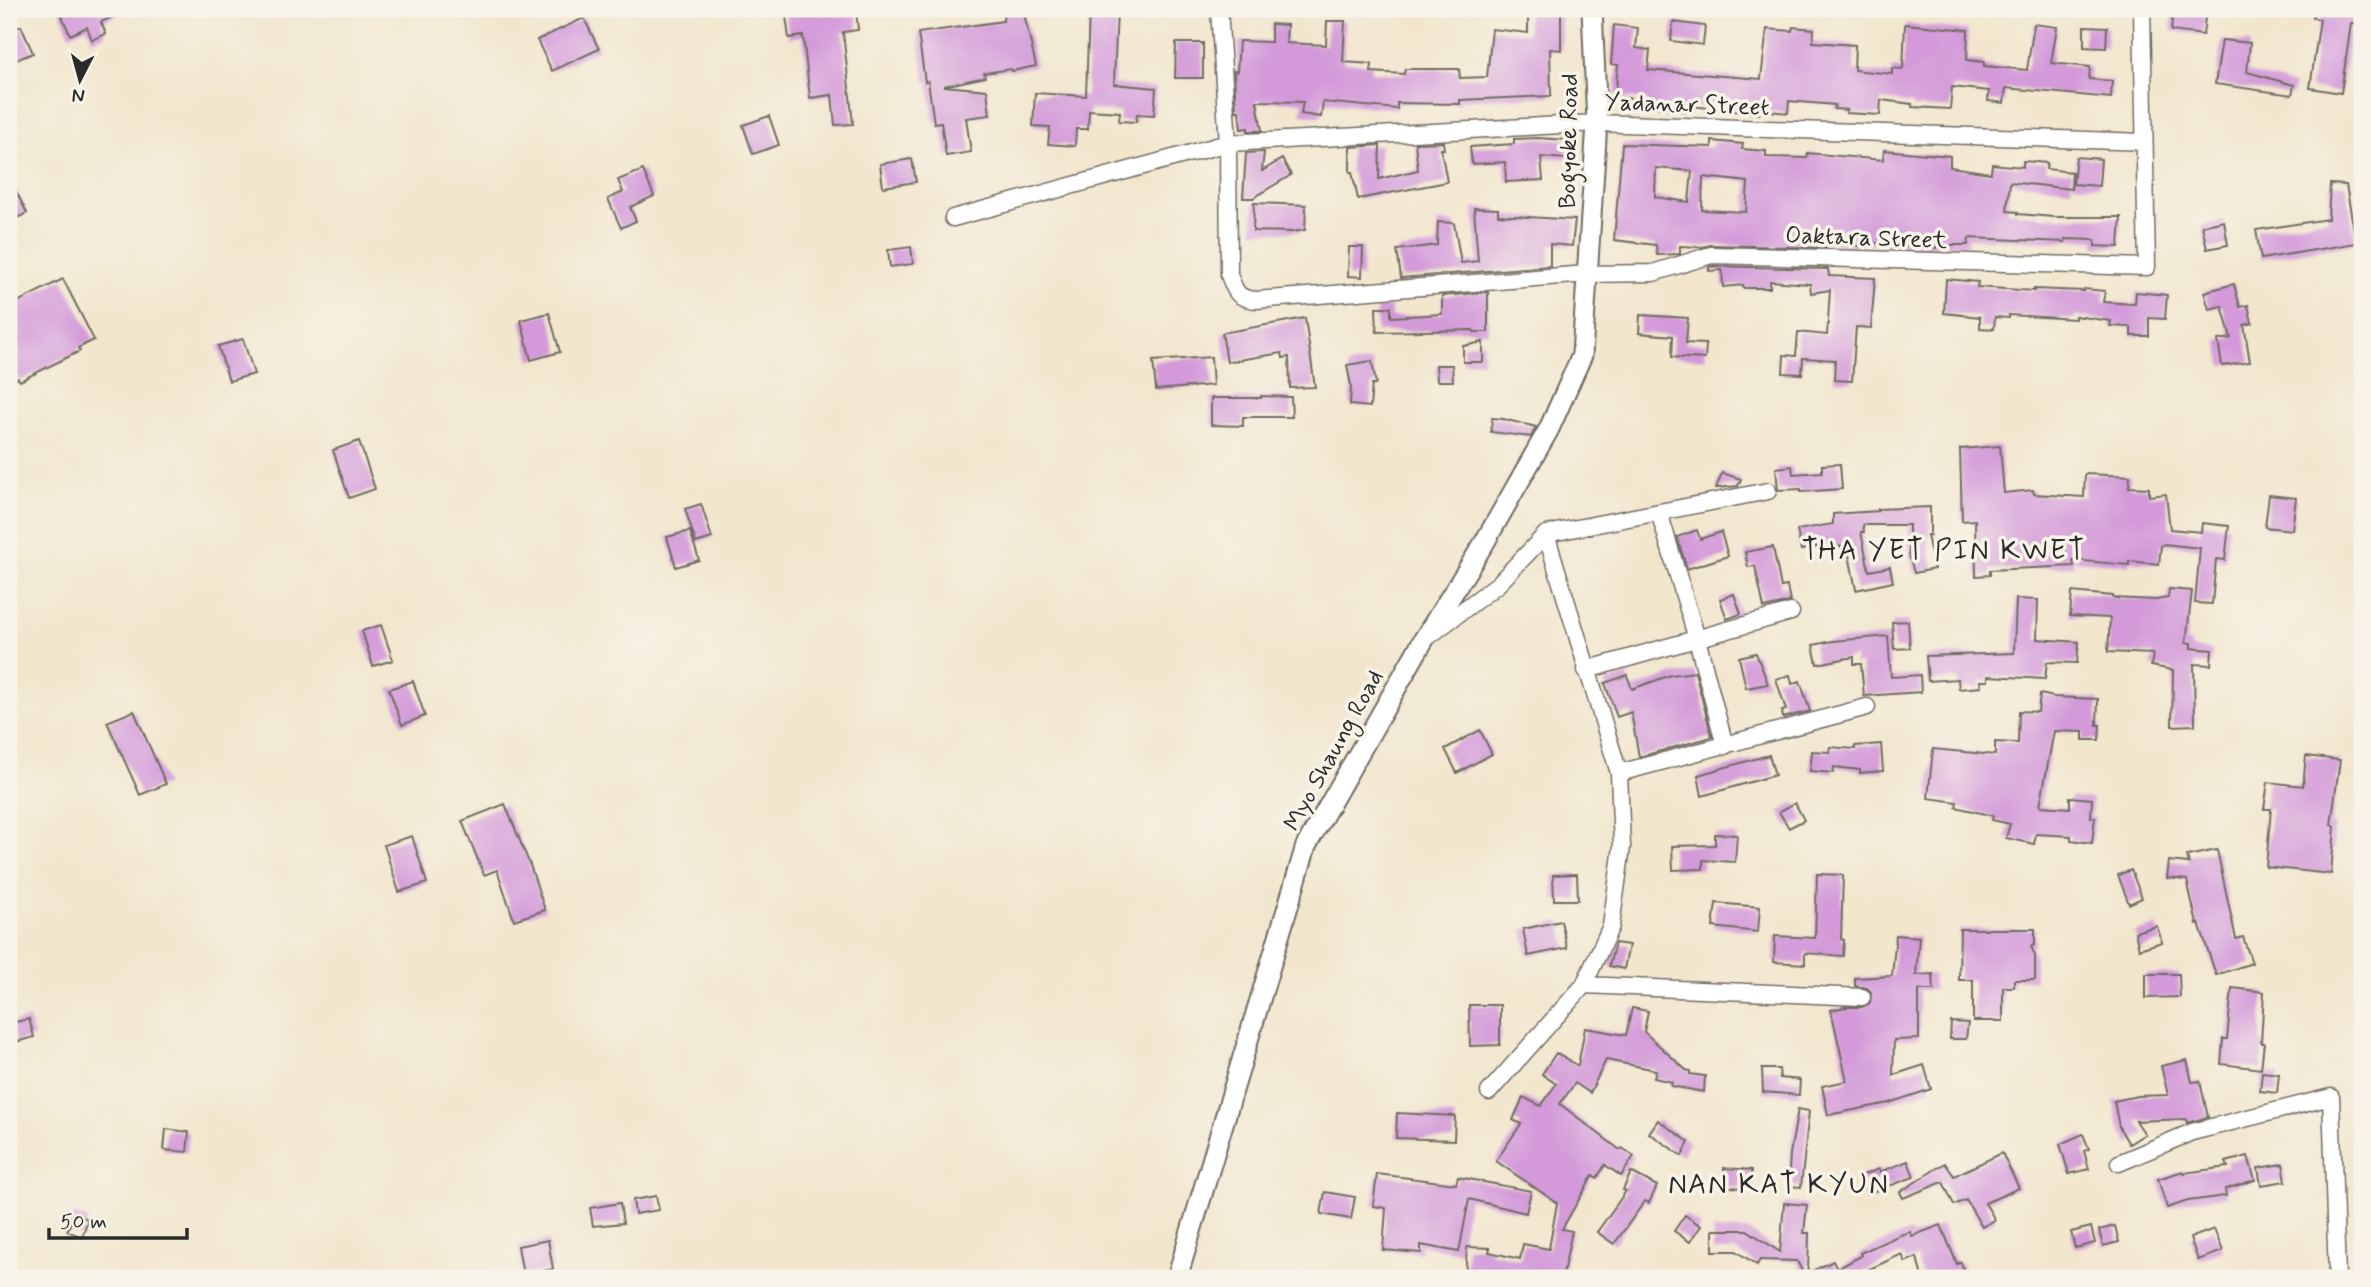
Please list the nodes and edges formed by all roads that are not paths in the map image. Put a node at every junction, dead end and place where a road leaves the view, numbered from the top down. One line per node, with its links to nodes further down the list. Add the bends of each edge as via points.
1 (1219, 9): 6 (street)
2 (1592, 9): 4 (street, Bogyoke Road)
3 (2142, 9): 5 (street)
4 (1597, 124): 5 (street, Yadanar Street); 6 (street, Yadanar Street); 8 (street, Bogyoke Road)
5 (2144, 142): 8 (street, Oaktara Street, via 2147,267 1712,255 1653,273)
6 (1228, 143): 7 (street, Yadanar Street); 8 (street, Oaktara Street, via 1229,275 1243,299)
7 (953, 218)
8 (1587, 274): 13 (street, Myo Shaung Road, via 1582,355 1549,429)
9 (1768, 491): 10 (street)
10 (1659, 512): 11 (street); 14 (street)
11 (1546, 534): 13 (street, via 1498,584); 15 (street)
12 (1791, 612): 14 (street)
13 (1424, 639): 23 (street, Myo Shaung Road, via 1306,846)
14 (1697, 639): 15 (street); 17 (street)
15 (1586, 670): 18 (street)
16 (1867, 707): 17 (street)
17 (1725, 746): 18 (street)
18 (1619, 773): 19 (street, via 1622,847 1611,926)
19 (1584, 985): 20 (street); 21 (street)
20 (1861, 997)
21 (1489, 1092)
22 (2119, 1163): 24 (street, via 2193,1132 2331,1097)
23 (1177, 1278)
24 (2337, 1278)

